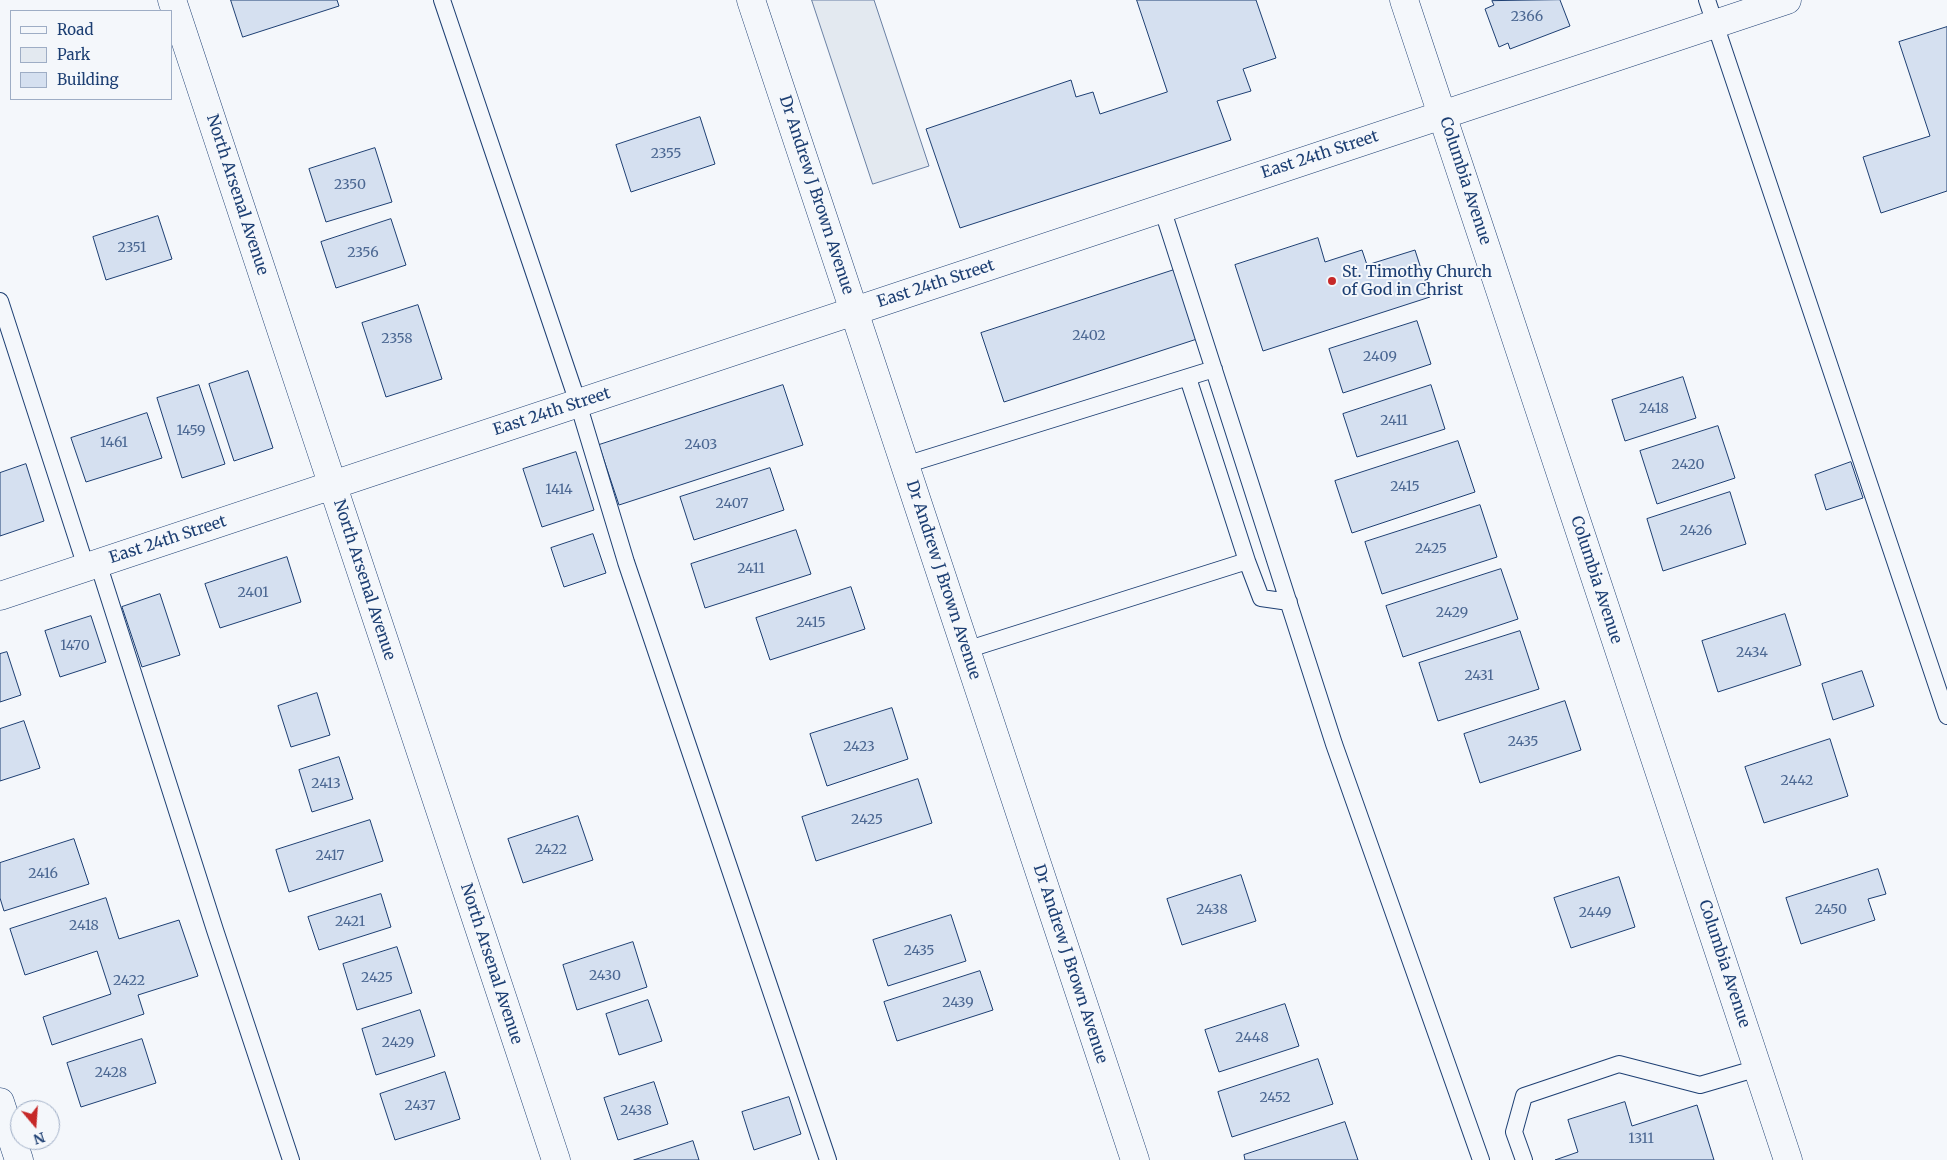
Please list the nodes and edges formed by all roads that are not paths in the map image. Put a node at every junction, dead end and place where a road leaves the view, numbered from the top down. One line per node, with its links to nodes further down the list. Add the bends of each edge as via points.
1 (172, 0): 15 (street, North Arsenal Avenue)
2 (442, 0): 13 (lane)
3 (751, 0): 10 (street, Dr Andrew J Brown Avenue)
4 (1404, 0): 7 (street, Columbia Avenue)
5 (1787, 0): 6 (street, East 24th Street)
6 (1711, 12): 7 (street, East 24th Street); 21 (lane)
7 (1443, 114): 8 (street, East 24th Street); 22 (street, Columbia Avenue)
8 (1162, 208): 10 (street, East 24th Street); 11 (lane)
9 (0, 301): 17 (lane)
10 (854, 311): 13 (street, East 24th Street); 14 (street, Dr Andrew J Brown Avenue)
11 (1214, 369): 12 (lane); 19 (lane)
12 (1188, 378): 14 (lane); 16 (lane)
13 (578, 403): 15 (street, East 24th Street); 27 (lane, via 626,562)
14 (905, 465): 20 (street, Dr Andrew J Brown Avenue)
15 (333, 484): 17 (street, East 24th Street); 26 (street, North Arsenal Avenue)
16 (1247, 561): 19 (lane, via 1261,598); 20 (lane)
17 (92, 565): 18 (street, East 24th Street); 25 (lane)
18 (0, 596)
19 (1289, 602): 29 (lane, via 1334,744)
20 (966, 650): 28 (street, Dr Andrew J Brown Avenue)
21 (1947, 716)
22 (1758, 1068): 30 (lane, via 1700,1085 1619,1064 1524,1096 1514,1132); 31 (street, Columbia Avenue)
23 (0, 1102): 24 (street)
24 (19, 1160)
25 (291, 1160)
26 (556, 1160)
27 (828, 1160)
28 (1135, 1160)
29 (1481, 1160)
30 (1524, 1160)
31 (1788, 1160)

